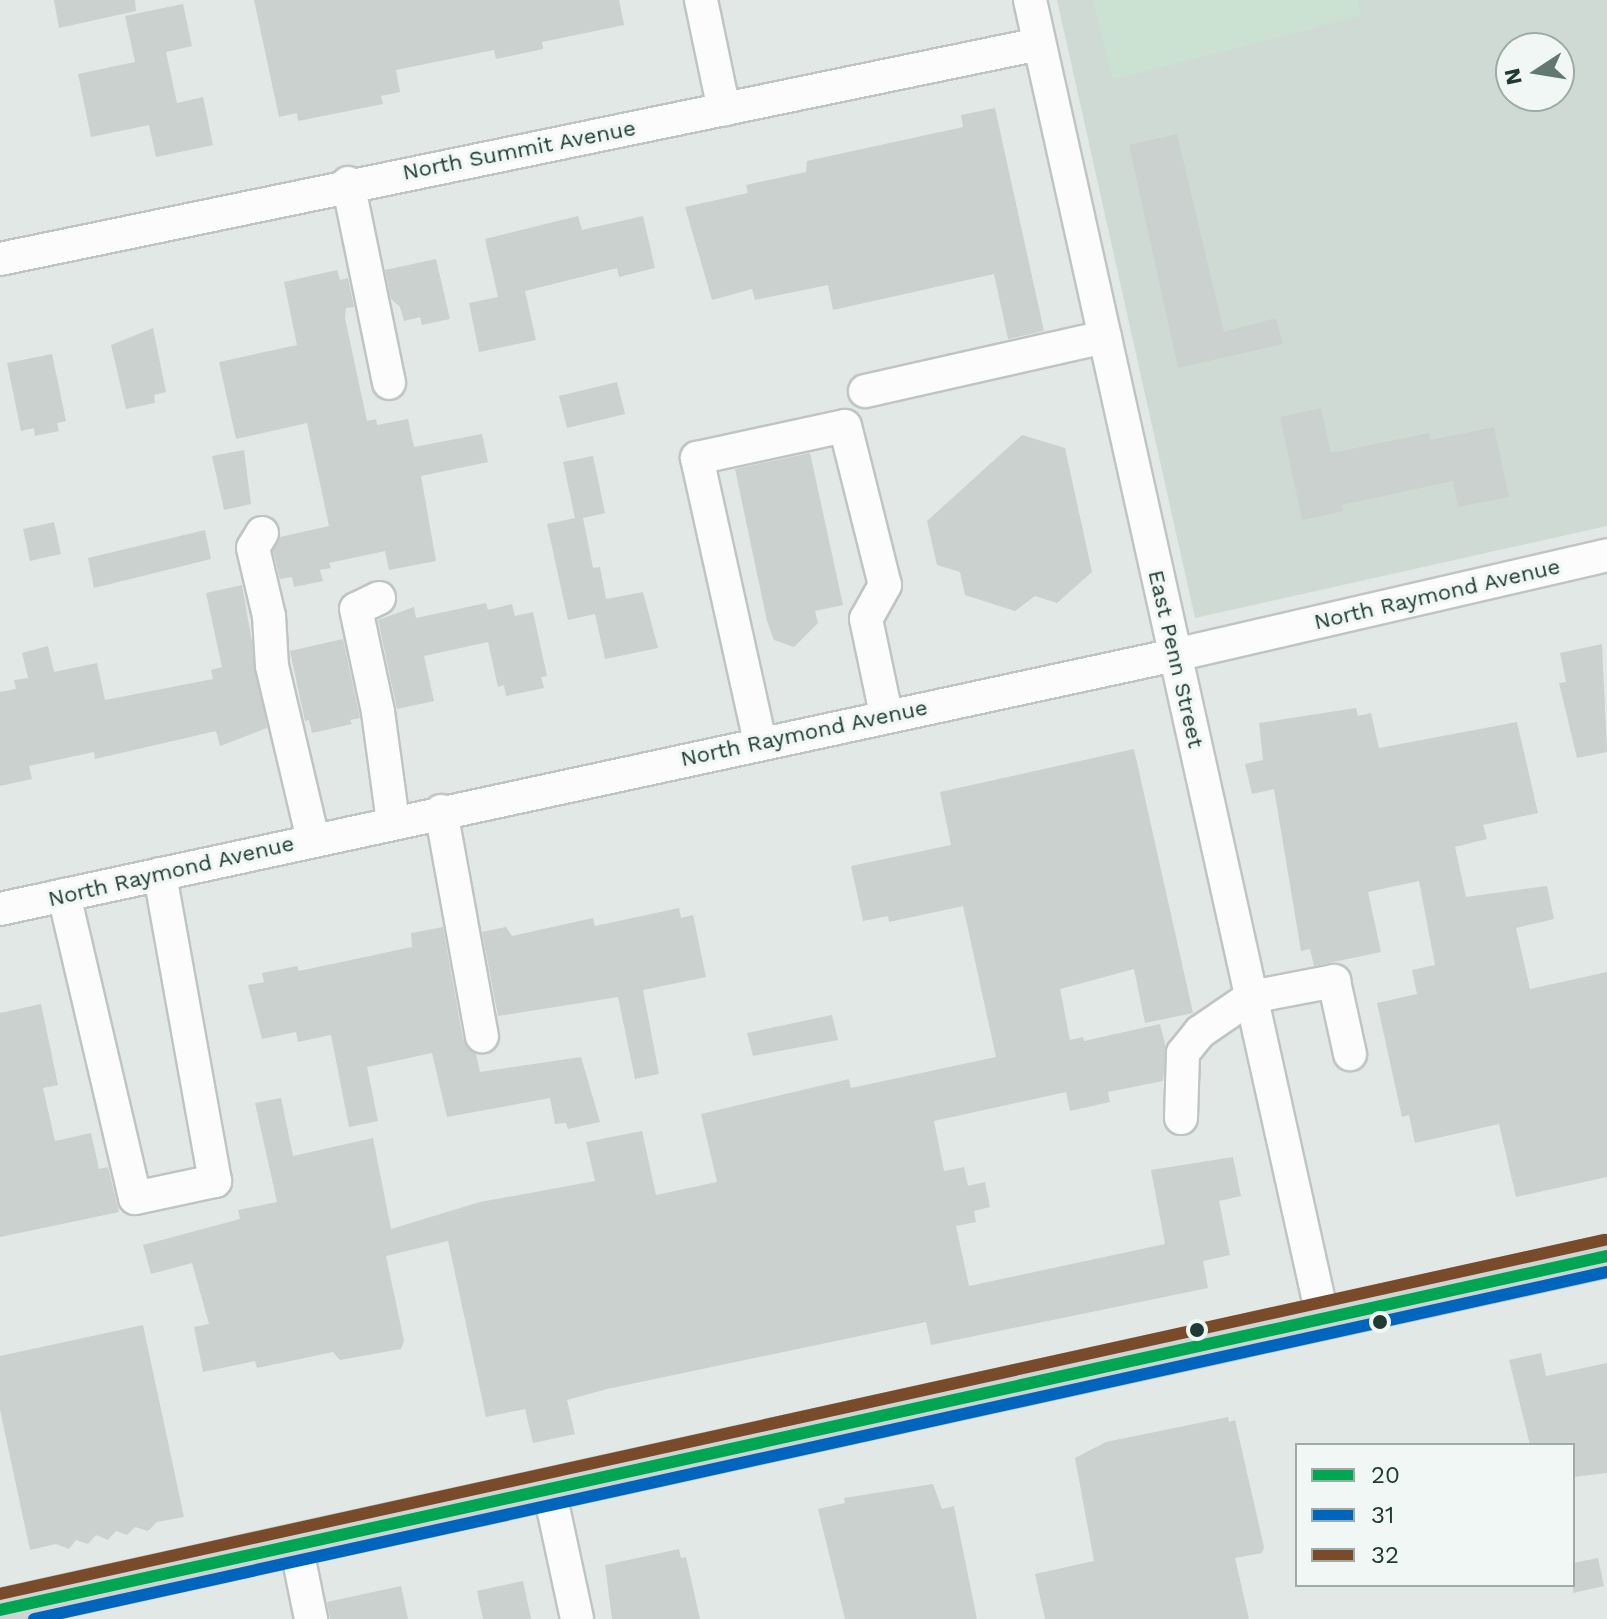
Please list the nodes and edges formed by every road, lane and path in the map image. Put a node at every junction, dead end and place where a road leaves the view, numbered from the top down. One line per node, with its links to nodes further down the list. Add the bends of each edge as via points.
1 (701, 0): 4 (street)
2 (1030, 0): 3 (street, East Penn Street)
3 (1039, 44): 4 (street, North Summit Avenue); 7 (street, East Penn Street)
4 (724, 110): 5 (street, North Summit Avenue)
5 (348, 183): 6 (street, North Summit Avenue); 8 (street)
6 (0, 259)
7 (1105, 337): 9 (street); 13 (street, East Penn Street)
8 (389, 383)
9 (865, 391)
10 (262, 533): 18 (street, via 253,548 269,616 272,666)
11 (1607, 555): 13 (street, North Raymond Avenue)
12 (379, 598): 17 (street, via 356,609 378,712)
13 (1175, 655): 14 (street, North Raymond Avenue); 22 (street, East Penn Street)
14 (886, 714): 15 (street, North Raymond Avenue); 15 (street, via 866,619 885,585 845,426 697,458)
15 (760, 742): 16 (street, North Raymond Avenue)
16 (441, 811): 17 (street, North Raymond Avenue); 23 (street)
17 (393, 822): 18 (street, North Raymond Avenue)
18 (313, 839): 19 (street, North Raymond Avenue)
19 (160, 874): 20 (street, North Raymond Avenue); 20 (street, via 215,1181 135,1198)
20 (64, 895): 21 (street, North Raymond Avenue)
21 (0, 909)
22 (1251, 997): 24 (street, via 1334,981); 25 (street, via 1200,1032 1183,1053); 27 (street, East Penn Street)
23 (482, 1036)
24 (1350, 1054)
25 (1181, 1118)
26 (1607, 1256): 27 (main road)
27 (1323, 1319): 28 (main road)
28 (549, 1489): 29 (main road); 32 (street)
29 (296, 1545): 30 (main road); 31 (street)
30 (11, 1612)
31 (311, 1619)
32 (577, 1619)

